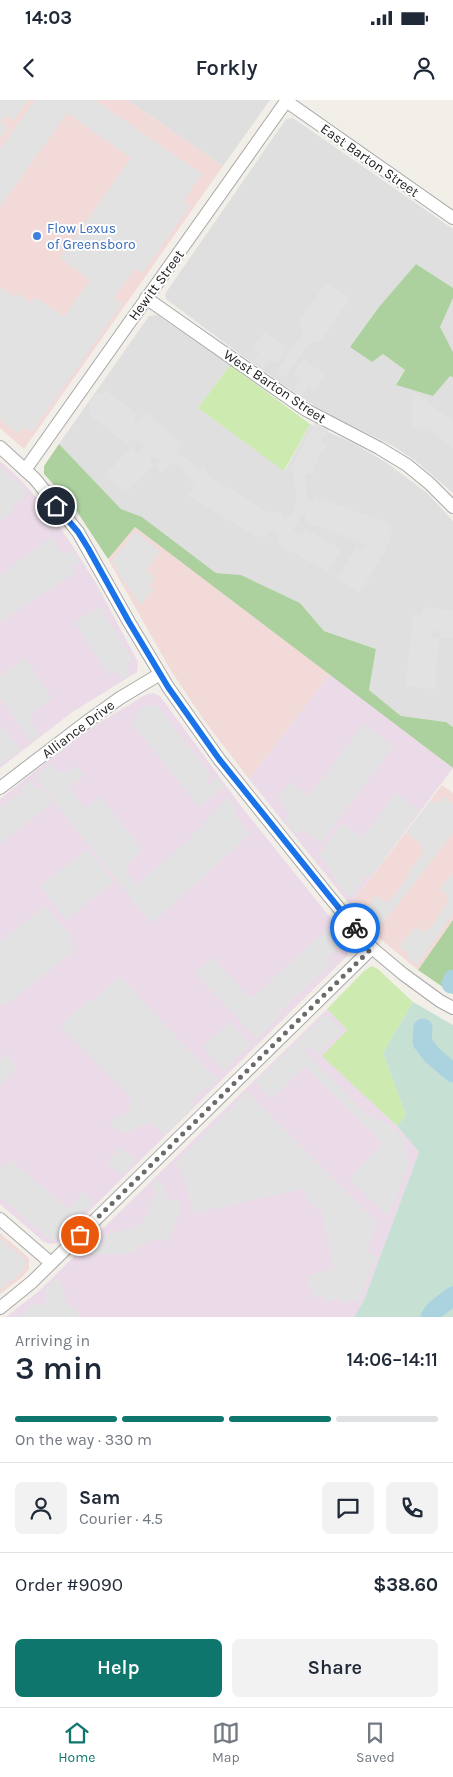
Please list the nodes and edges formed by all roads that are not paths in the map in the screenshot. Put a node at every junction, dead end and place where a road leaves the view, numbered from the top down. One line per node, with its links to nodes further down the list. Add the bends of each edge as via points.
1 (287, 101): 2 (street, East Barton Street); 3 (street, Hewitt Street)
2 (453, 218)
3 (146, 298): 5 (street, Hewitt Street); 6 (street, West Barton Street, via 306,410 406,465)
4 (0, 447): 5 (street)
5 (25, 470): 7 (street, via 78,532)
6 (453, 507)
7 (160, 674): 8 (street, Alliance Drive, via 84,723); 9 (street, via 219,759)
8 (0, 788)
9 (372, 948): 10 (street); 12 (street)
10 (453, 1008)
11 (0, 1219): 12 (street)
12 (51, 1263): 13 (street)
13 (0, 1308)

